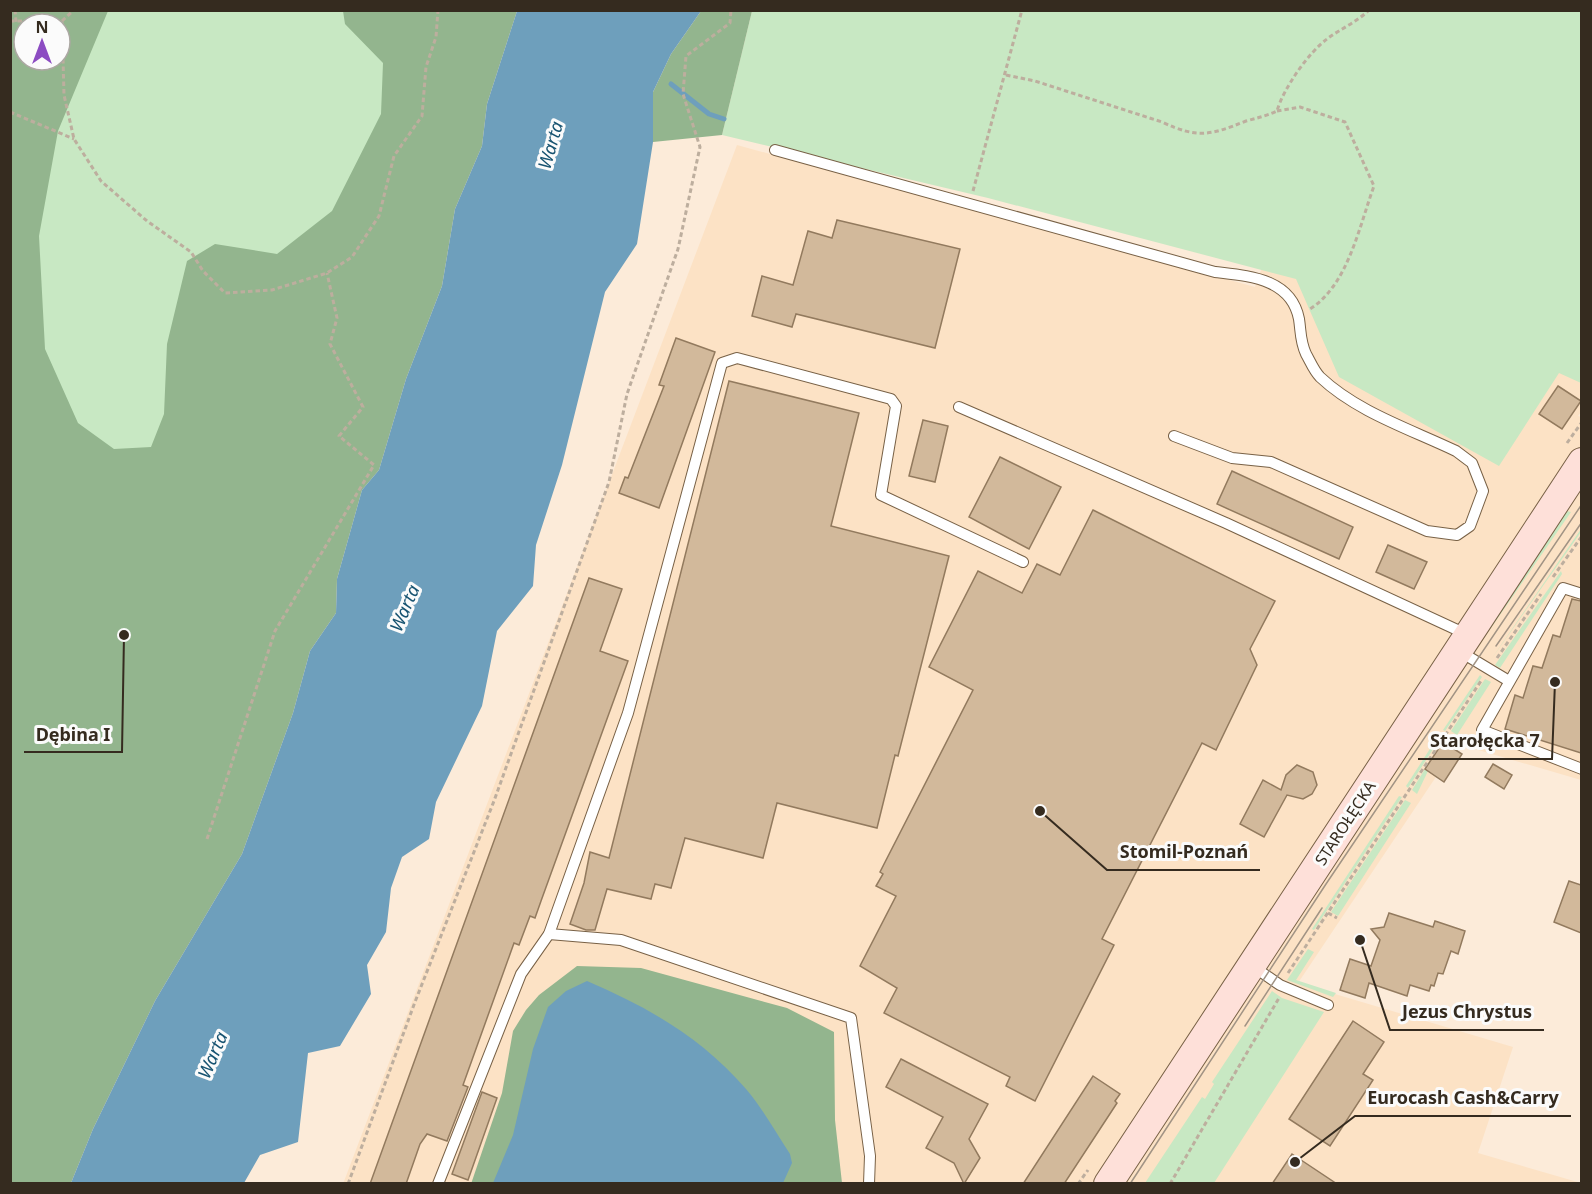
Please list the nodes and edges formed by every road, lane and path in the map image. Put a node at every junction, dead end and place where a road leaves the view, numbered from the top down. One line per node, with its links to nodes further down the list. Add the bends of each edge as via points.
1 (438, 10): 14 (path, via 436,37 426,67 422,116 394,156 379,216 352,256)
2 (731, 10): 35 (path, via 730,23 686,56 683,94 700,147 678,249 627,394 609,482 494,801)
3 (1022, 10): 8 (path)
4 (1235, 10): 5 (path)
5 (1256, 10)
6 (1369, 10): 9 (path, via 1324,40 1280,98)
7 (63, 72): 11 (path)
8 (1006, 75): 9 (path, via 1035,81 1182,132 1207,134 1232,129); 13 (path)
9 (1277, 111): 15 (path, via 1300,107 1345,122 1374,186 1345,265 1326,300)
10 (10, 112): 11 (path)
11 (74, 139): 14 (path, via 101,182 191,252 225,293 272,290)
12 (775, 150): 13 (lane)
13 (969, 202): 15 (lane, via 1215,272 1273,283 1287,293)
14 (327, 273): 28 (path, via 337,318 330,344 363,406 339,436 374,465 275,631)
15 (1299, 317): 17 (lane, via 1300,342 1317,374 1342,397 1456,451 1472,463 1483,491 1470,526 1457,535 1427,531 1271,462 1232,458)
16 (959, 407): 24 (lane, via 1226,523)
17 (1174, 436)
18 (1581, 462): 24 (street, STAROŁĘCKA)
19 (1581, 536): 21 (path)
20 (1023, 562): 31 (lane, via 881,495 897,406 891,399 737,358 722,363 628,714)
21 (1548, 584)
22 (1542, 593): 25 (path)
23 (1581, 594): 26 (lane, via 1563,588)
24 (1464, 643): 25 (lane); 32 (street, STAROŁĘCKA)
25 (1489, 669): 26 (lane); 29 (path)
26 (1509, 681): 27 (lane, via 1482,730)
27 (1581, 769)
28 (207, 839)
29 (1328, 913): 30 (path); 33 (path)
30 (1337, 918)
31 (549, 934): 36 (lane, via 521,974); 37 (lane, via 621,940 851,1018 870,1156)
32 (1251, 965): 33 (lane); 38 (street, STAROŁĘCKA)
33 (1280, 985): 34 (lane); 39 (path, via 1276,1008)
34 (1328, 1005)
35 (348, 1184)
36 (438, 1184)
37 (869, 1184)
38 (1108, 1184)
39 (1170, 1184)

